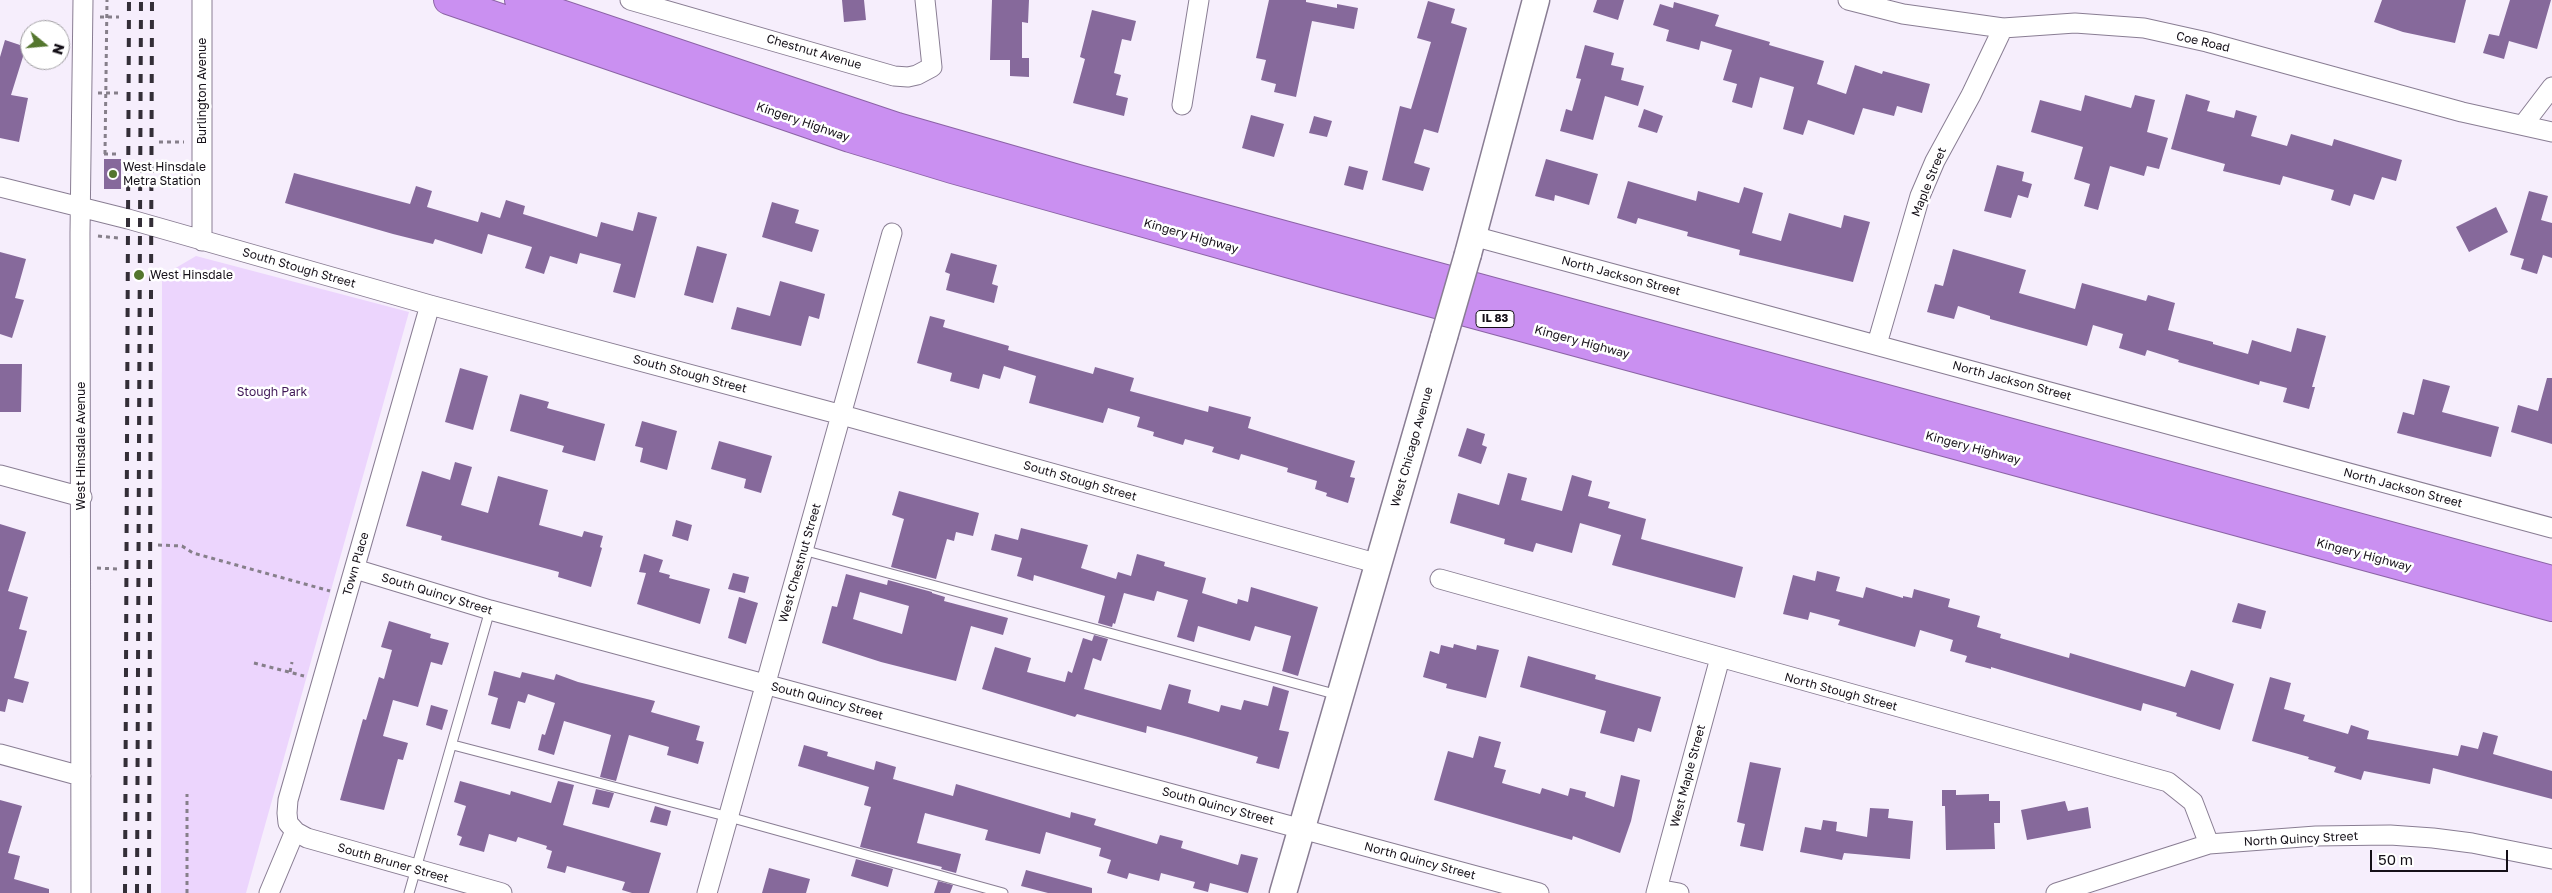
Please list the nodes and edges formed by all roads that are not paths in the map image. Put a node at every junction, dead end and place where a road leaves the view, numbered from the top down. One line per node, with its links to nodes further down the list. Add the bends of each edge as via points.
1 (83, 0): 16 (street, West Hinsdale Avenue)
2 (202, 0): 18 (street, Burlington Avenue)
3 (448, 0): 31 (highway, Kingery Highway / IL 83, via 841,135 952,169 1326,274)
4 (519, 0): 30 (highway, Kingery Highway / IL 83, via 897,127 1068,176)
5 (630, 0): 6 (street, Chestnut Avenue, via 894,76 908,77 932,67)
6 (925, 0)
7 (1199, 0): 12 (street)
8 (1536, 0): 19 (main road, West Chicago Avenue)
9 (1848, 0): 10 (street, Coe Road, via 1903,14)
10 (2003, 28): 13 (street, Coe Road, via 2075,23 2144,28 2207,42 2462,112); 21 (street, Maple Street, via 1920,196)
11 (2552, 87): 13 (street)
12 (1182, 105)
13 (2523, 124): 14 (street, Coe Road)
14 (2552, 132)
15 (0, 187): 16 (street, South Stough Street)
16 (81, 208): 18 (street, South Stough Street); 24 (street, West Hinsdale Avenue)
17 (892, 233): 22 (street, West Chestnut Street)
18 (202, 241): 20 (street, South Stough Street)
19 (1470, 245): 21 (street, North Jackson Street); 27 (main road, West Chicago Avenue, bridge)
20 (430, 305): 22 (street, South Stough Street); 28 (street, Town Place)
21 (1876, 344): 25 (street, North Jackson Street)
22 (842, 415): 26 (street, West Chestnut Street); 27 (street, South Stough Street)
23 (0, 475): 24 (street)
24 (82, 497): 38 (street, West Hinsdale Avenue)
25 (2552, 528)
26 (803, 550): 34 (street, West Chestnut Street); 35 (lane)
27 (1378, 564): 35 (main road, West Chicago Avenue)
28 (355, 569): 32 (street, South Quincy Street); 40 (street, Town Place, via 288,800)
29 (1440, 579): 33 (street, North Stough Street)
30 (2552, 580)
31 (2552, 607)
32 (490, 610): 34 (street, South Quincy Street); 36 (lane)
33 (1720, 658): 42 (street, North Stough Street, via 2168,782 2193,802); 45 (street, West Maple Street)
34 (766, 685): 39 (street, West Chestnut Street); 41 (street, South Quincy Street)
35 (1341, 696): 41 (main road, West Chicago Avenue)
36 (453, 745): 39 (lane); 44 (lane)
37 (0, 754): 38 (street)
38 (81, 776): 46 (street, West Hinsdale Avenue)
39 (729, 817): 50 (street, West Chestnut Street); 51 (lane)
40 (292, 827): 44 (street, South Bruner Street, via 313,840); 47 (street, Town Place)
41 (1301, 828): 52 (main road, West Chicago Avenue); 53 (street, North Quincy Street)
42 (2209, 844): 43 (street, North Quincy Street, via 2316,836 2390,836 2472,843); 55 (street, North Quincy Street)
43 (2552, 860)
44 (416, 870): 48 (lane); 49 (street, South Bruner Street)
45 (1657, 891): 54 (street)
46 (81, 893)
47 (269, 893)
48 (410, 893)
49 (502, 893)
50 (707, 893)
51 (1003, 893)
52 (1283, 893)
53 (1539, 893)
54 (1679, 893)
55 (2056, 893)

